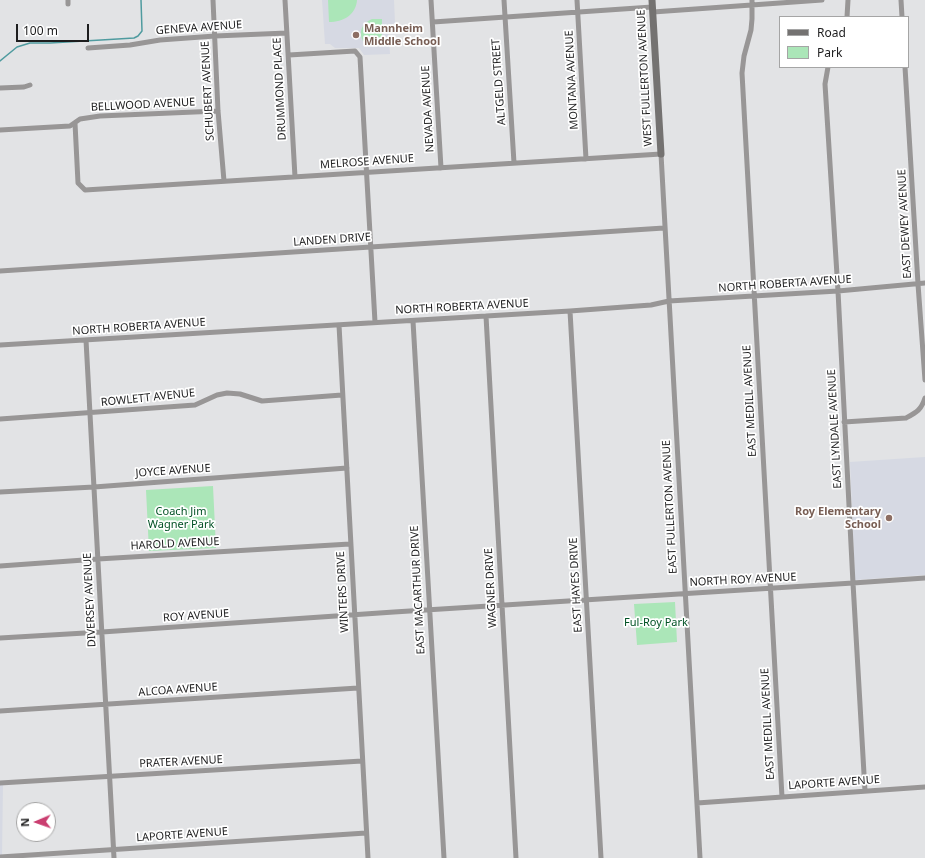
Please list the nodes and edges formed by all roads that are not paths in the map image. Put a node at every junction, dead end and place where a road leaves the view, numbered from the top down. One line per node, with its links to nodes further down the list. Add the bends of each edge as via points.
1 (213, 0): 17 (street, SCHUBERT AVENUE)
2 (285, 0): 16 (street, DRUMMOND PLACE)
3 (431, 0): 15 (street, NEVADA AVENUE)
4 (504, 0): 14 (street, ALTGELD STREET)
5 (577, 0): 11 (street, MONTANA AVENUE)
6 (822, 0): 9 (street)
7 (848, 0): 12 (street)
8 (902, 0): 13 (street)
9 (752, 2): 10 (street); 40 (street, EAST MEDILL AVENUE, via 751,30 742,73)
10 (652, 6): 11 (street); 27 (street, WEST FULLERTON AVENUE)
11 (578, 13): 14 (street); 28 (street, MONTANA AVENUE)
12 (847, 16)
13 (902, 16)
14 (505, 17): 15 (street); 29 (street, ALTGELD STREET)
15 (433, 22): 30 (street, NEVADA AVENUE)
16 (287, 32): 17 (street, GENEVA AVENUE); 19 (street, DRUMMOND PLACE)
17 (215, 36): 18 (street, GENEVA AVENUE); 24 (street, SCHUBERT AVENUE)
18 (88, 48)
19 (289, 55): 31 (street, via 355,51 360,57); 32 (street, DRUMMOND PLACE)
20 (828, 68): 39 (street, EAST LYNDALE AVENUE, via 825,84)
21 (905, 68): 37 (street, EAST DEWEY AVENUE)
22 (30, 85): 23 (street)
23 (0, 88)
24 (218, 111): 25 (street, BELLWOOD AVENUE, via 100,116 80,119); 33 (street, SCHUBERT AVENUE)
25 (75, 123): 26 (street, BELLWOOD AVENUE, via 70,126); 33 (street, MELROSE AVENUE, via 78,183 85,190)
26 (0, 130)
27 (660, 154): 28 (street, MELROSE AVENUE); 34 (street, EAST FULLERTON AVENUE)
28 (586, 159): 29 (street, MELROSE AVENUE)
29 (514, 164): 30 (street, MELROSE AVENUE)
30 (441, 168): 31 (street, MELROSE AVENUE)
31 (366, 172): 32 (street, MELROSE AVENUE); 35 (street)
32 (295, 177): 33 (street, MELROSE AVENUE)
33 (224, 181)
34 (664, 228): 35 (street, LANDEN DRIVE); 41 (street, EAST FULLERTON AVENUE)
35 (371, 247): 36 (street, LANDEN DRIVE); 45 (street)
36 (0, 271)
37 (918, 284): 38 (street, NORTH ROBERTA AVENUE); 39 (street, NORTH ROBERTA AVENUE); 49 (street, EAST DEWEY AVENUE)
38 (925, 284)
39 (838, 291): 40 (street, NORTH ROBERTA AVENUE); 54 (street, EAST LYNDALE AVENUE)
40 (754, 296): 41 (street, NORTH ROBERTA AVENUE); 63 (street, EAST MEDILL AVENUE)
41 (669, 301): 42 (street, NORTH ROBERTA AVENUE, via 652,305); 64 (street, EAST FULLERTON AVENUE)
42 (570, 311): 43 (street, NORTH ROBERTA AVENUE); 65 (street, EAST HAYES DRIVE)
43 (486, 316): 44 (street, NORTH ROBERTA AVENUE); 66 (street, WAGNER DRIVE)
44 (413, 321): 45 (street, NORTH ROBERTA AVENUE); 67 (street, EAST MACARTHUR DRIVE)
45 (375, 322): 46 (street, NORTH ROBERTA AVENUE)
46 (339, 325): 47 (street, NORTH ROBERTA AVENUE); 50 (street, WINTERS DRIVE)
47 (86, 340): 48 (street, NORTH ROBERTA AVENUE); 52 (street, DIVERSEY AVENUE)
48 (0, 345)
49 (925, 380)
50 (342, 395): 52 (street, ROWLETT AVENUE, via 262,401 227,393 195,405); 55 (street, WINTERS DRIVE)
51 (925, 398): 54 (street, via 921,409 906,418)
52 (90, 413): 53 (street, ROWLETT AVENUE); 56 (street, DIVERSEY AVENUE)
53 (0, 419)
54 (844, 422): 62 (street, EAST LYNDALE AVENUE)
55 (347, 468): 56 (street, JOYCE AVENUE); 58 (street, WINTERS DRIVE)
56 (94, 487): 57 (street, JOYCE AVENUE); 59 (street, DIVERSEY AVENUE)
57 (0, 492)
58 (350, 544): 59 (street, HAROLD AVENUE); 69 (street, WINTERS DRIVE)
59 (98, 559): 60 (street, HAROLD AVENUE); 70 (street, DIVERSEY AVENUE)
60 (0, 566)
61 (925, 578): 62 (street, NORTH ROY AVENUE)
62 (853, 583): 63 (street, NORTH ROY AVENUE); 79 (street, EAST LYNDALE AVENUE)
63 (771, 588): 64 (street, NORTH ROY AVENUE); 80 (street, EAST MEDILL AVENUE)
64 (685, 593): 65 (street, NORTH ROY AVENUE); 81 (street, EAST FULLERTON AVENUE)
65 (586, 600): 66 (street, NORTH ROY AVENUE); 89 (street, EAST HAYES DRIVE)
66 (502, 605): 67 (street, NORTH ROY AVENUE); 88 (street, WAGNER DRIVE)
67 (429, 610): 68 (street, NORTH ROY AVENUE); 87 (street, EAST MACARTHUR DRIVE)
68 (394, 612): 69 (street, ROY AVENUE)
69 (355, 615): 70 (street, ROY AVENUE); 72 (street, WINTERS DRIVE)
70 (102, 632): 71 (street, ROY AVENUE); 73 (street, DIVERSEY AVENUE)
71 (0, 638)
72 (358, 688): 73 (street, ALCOA AVENUE); 75 (street, WINTERS DRIVE)
73 (106, 705): 74 (street, ALCOA AVENUE); 76 (street, DIVERSEY AVENUE)
74 (0, 711)
75 (362, 761): 76 (street, PRATER AVENUE); 82 (street, WINTERS DRIVE)
76 (110, 776): 77 (street, PRATER AVENUE); 83 (street, DIVERSEY AVENUE)
77 (0, 783)
78 (925, 787): 79 (street, LAPORTE AVENUE)
79 (865, 791): 80 (street, LAPORTE AVENUE)
80 (782, 797): 81 (street, LAPORTE AVENUE)
81 (697, 803): 90 (street, EAST FULLERTON AVENUE)
82 (366, 833): 83 (street, LAPORTE AVENUE); 86 (street, WINTERS DRIVE)
83 (114, 849): 84 (street, LAPORTE AVENUE); 85 (street, DIVERSEY AVENUE)
84 (0, 857)
85 (114, 858)
86 (368, 858)
87 (444, 858)
88 (516, 858)
89 (601, 858)
90 (700, 858)

